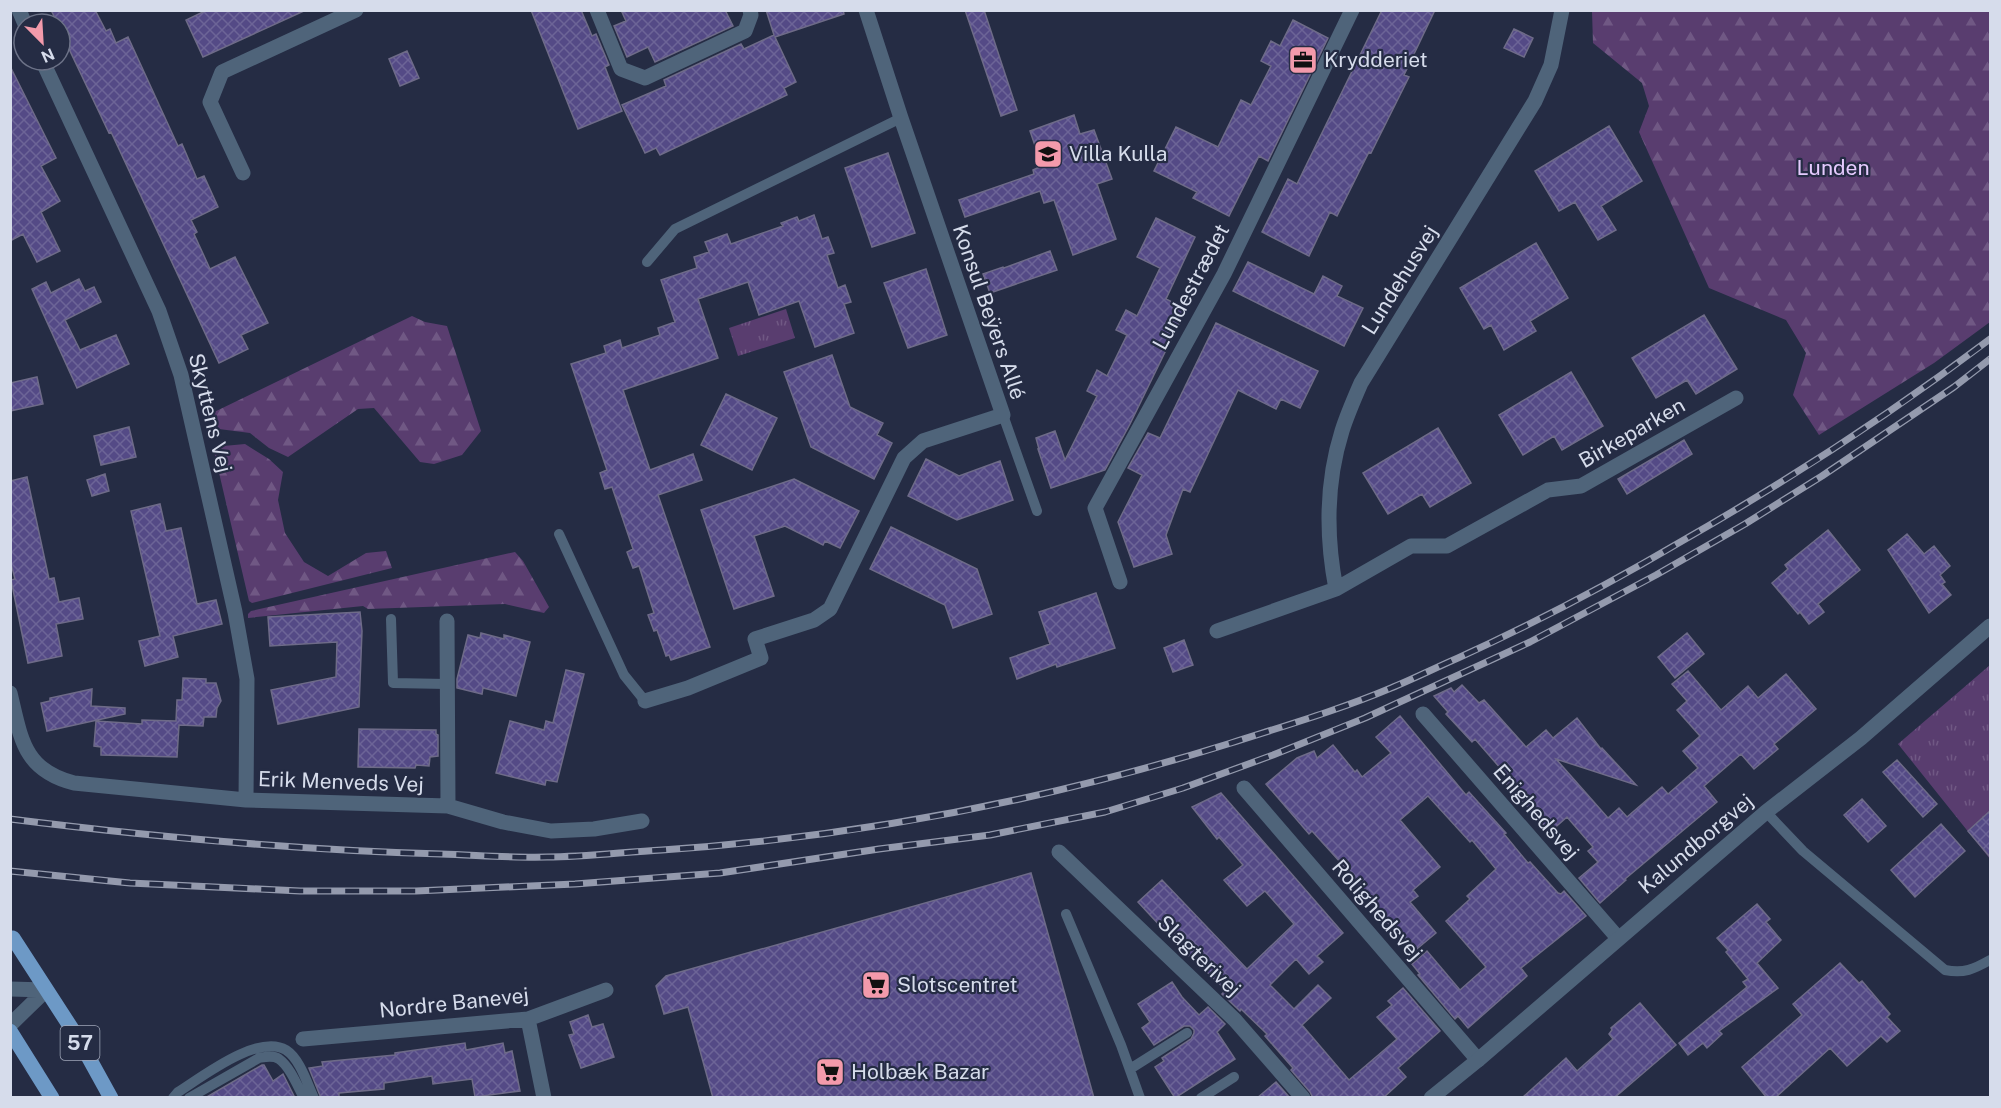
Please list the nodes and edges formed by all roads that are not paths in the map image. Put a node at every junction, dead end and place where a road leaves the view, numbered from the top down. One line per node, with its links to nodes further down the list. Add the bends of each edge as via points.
1 (356, 10): 9 (street, via 222,72 210,102)
2 (597, 10): 3 (street, via 621,69 645,78 746,31)
3 (750, 10)
4 (866, 10): 8 (street, Konsul Beÿers Allé)
5 (1352, 10): 15 (street, Lundestrædet, via 1218,284 1095,508)
6 (1562, 10): 16 (street, Lundehusvej, via 1551,65 1535,101 1361,383 1341,432 1328,506)
7 (48, 72): 26 (street, Skyttens Vej, via 159,311 182,375 246,673)
8 (901, 118): 10 (lane, via 675,229); 12 (street, Konsul Beÿers Allé)
9 (243, 173)
10 (647, 262)
11 (1736, 398): 16 (street, Birkeparken, via 1581,486 1548,490 1447,546 1411,546)
12 (1003, 415): 13 (lane); 23 (street, Konsul Beÿers Allé, via 923,441 904,458 830,609 814,620 755,639 761,658)
13 (1037, 511)
14 (559, 534): 23 (lane, Konsul Beÿers Allé, via 624,675)
15 (1120, 582)
16 (1335, 589): 20 (street, Birkeparken)
17 (391, 619): 21 (lane, via 393,682)
18 (447, 621): 21 (street)
19 (1990, 626): 28 (street, Kalundborgvej, via 1861,738)
20 (1217, 631)
21 (447, 684): 27 (street)
22 (10, 693): 26 (street, Erik Menveds Vej, via 20,738 40,768 53,776 74,783)
23 (645, 701)
24 (1423, 714): 33 (street, Enighedsvej)
25 (1244, 788): 43 (street, Rolighedsvej)
26 (246, 800): 27 (street, Erik Menveds Vej)
27 (448, 806): 29 (street, Erik Menveds Vej, via 551,831)
28 (1766, 812): 33 (street, Kalundborgvej); 34 (lane, via 1803,851 1945,970 1968,971)
29 (642, 821)
30 (1059, 852): 55 (street, Slagterivej, via 1235,1020)
31 (1066, 914): 44 (lane)
32 (13, 938): 36 (main road, 57)
33 (1618, 938): 43 (street, Kalundborgvej)
34 (1990, 960)
35 (10, 989): 36 (street)
36 (46, 990): 39 (street); 47 (main road, 57)
37 (606, 990): 38 (street, Nordre Banevej)
38 (528, 1018): 42 (street, Nordre Banevej); 52 (street)
39 (10, 1025)
40 (10, 1031): 46 (main road, 57)
41 (1187, 1033): 44 (lane)
42 (303, 1039)
43 (1478, 1060): 56 (street, Kalundborgvej)
44 (1130, 1069): 53 (lane)
45 (1234, 1077): 54 (lane)
46 (52, 1098)
47 (111, 1098)
48 (173, 1098): 51 (lane, via 248,1050 266,1046 287,1050)
49 (189, 1098): 50 (lane, via 259,1058 270,1056 291,1074)
50 (304, 1098)
51 (314, 1098)
52 (544, 1098)
53 (1140, 1098)
54 (1201, 1098)
55 (1303, 1098)
56 (1431, 1098)

